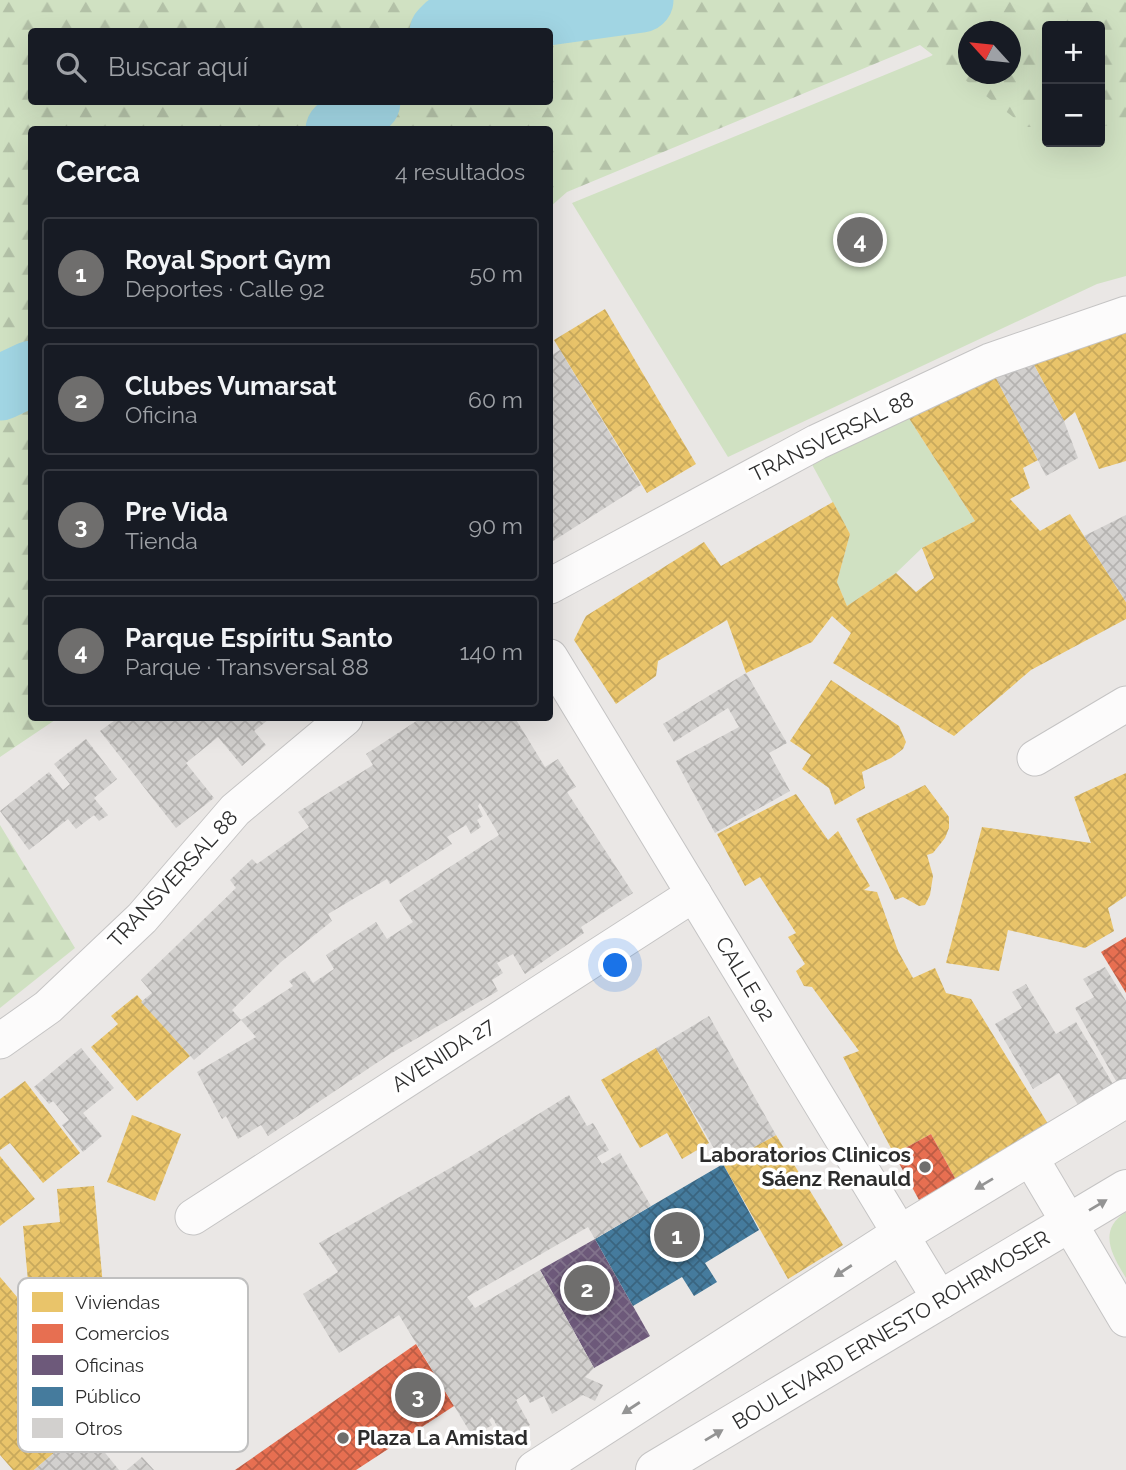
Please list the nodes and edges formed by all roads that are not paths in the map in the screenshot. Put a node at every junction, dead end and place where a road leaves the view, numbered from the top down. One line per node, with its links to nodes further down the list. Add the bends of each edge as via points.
1 (1126, 314): 2 (street, TRANSVERSAL 88, via 990,361 817,442)
2 (553, 584)
3 (553, 662): 7 (street, CALLE 92)
4 (1126, 704): 6 (street)
5 (341, 721): 8 (street, TRANSVERSAL 88, via 235,810 142,918 48,1007)
6 (1035, 758)
7 (694, 894): 12 (street, AVENIDA 27); 14 (street, CALLE 92)
8 (0, 1041)
9 (1126, 1098): 10 (main road)
10 (1030, 1157): 13 (street); 14 (main road, one-way to 14)
11 (1126, 1189): 13 (main road, BOULEVARD ERNESTO ROHRMOSER, one-way to 11)
12 (193, 1217)
13 (1067, 1224): 15 (main road, BOULEVARD ERNESTO ROHRMOSER); 16 (street)
14 (901, 1234): 15 (street, CALLE 92); 17 (main road, one-way to 17)
15 (941, 1301): 18 (main road, BOULEVARD ERNESTO ROHRMOSER, one-way to 15)
16 (1126, 1319)
17 (535, 1470)
18 (655, 1470)

